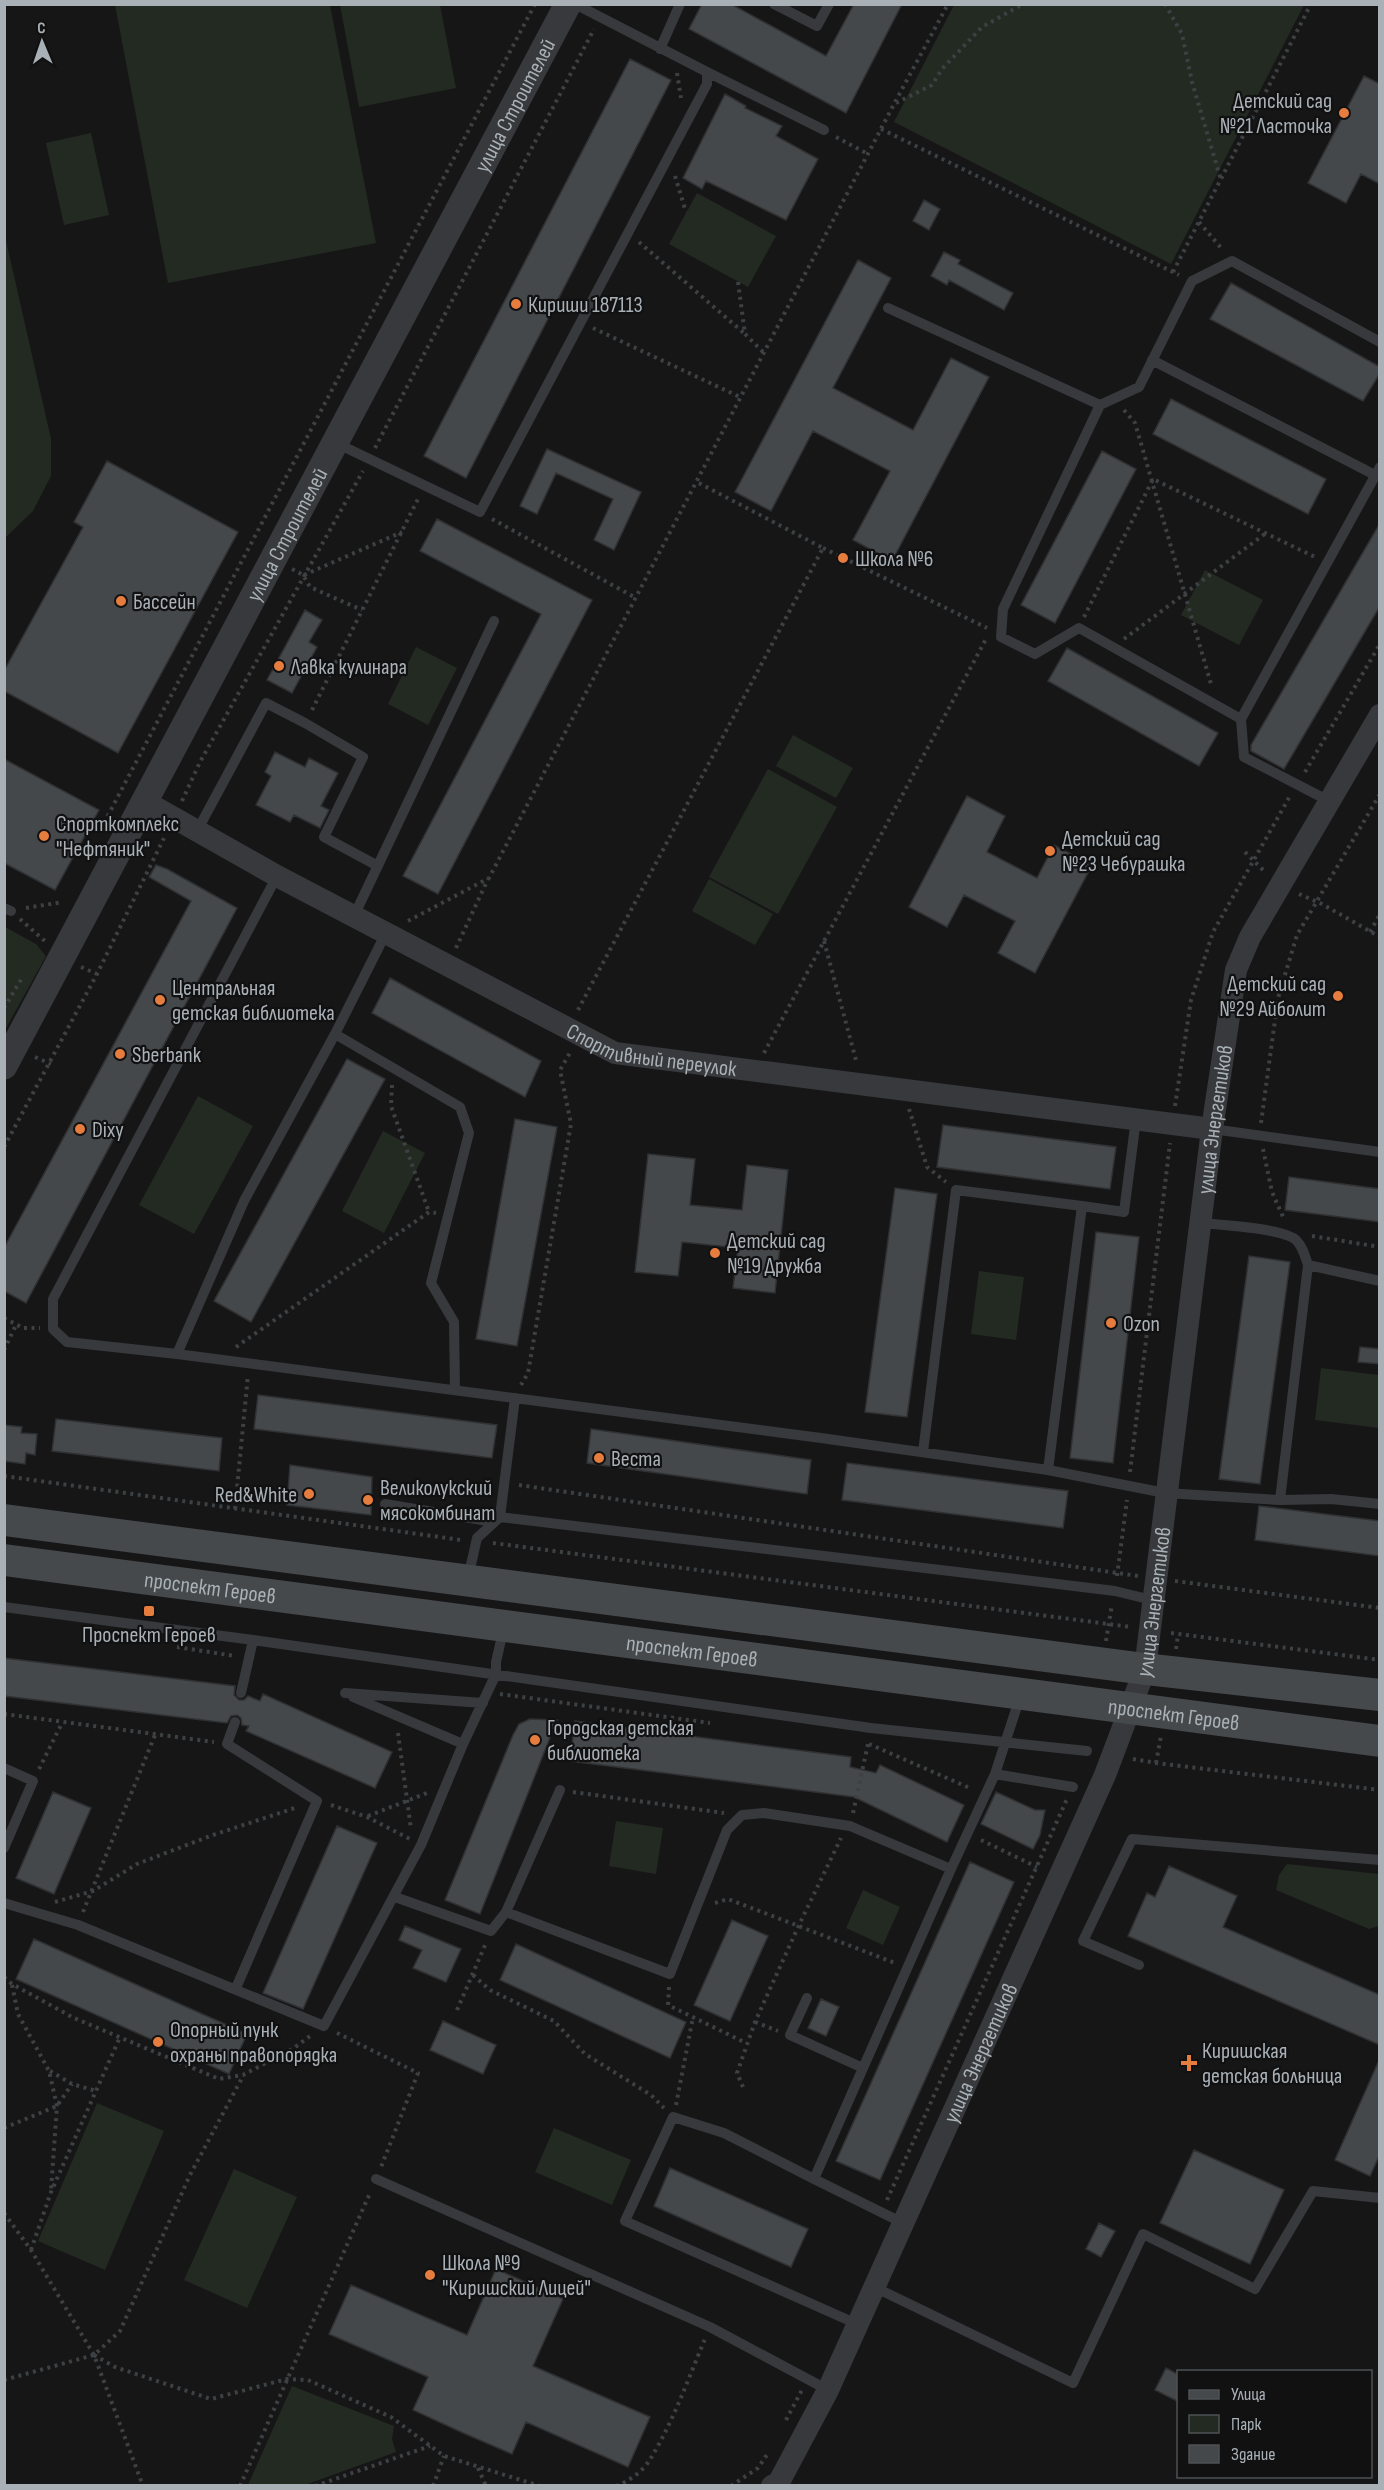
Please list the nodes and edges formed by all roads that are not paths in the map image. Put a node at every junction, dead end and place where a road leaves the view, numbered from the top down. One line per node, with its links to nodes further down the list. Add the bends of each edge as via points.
1 (568, 4): 13 (street, улица Строителей)
2 (575, 4): 6 (lane)
3 (680, 4): 6 (lane)
4 (774, 4): 5 (lane, via 817,26)
5 (829, 4)
6 (660, 49): 7 (lane)
7 (706, 72): 8 (lane); 13 (lane, via 707,84 480,512)
8 (824, 130)
9 (888, 308): 12 (lane)
10 (1380, 342): 11 (lane, via 1232,261 1192,281)
11 (1152, 360): 12 (lane, via 1139,387); 14 (lane)
12 (1100, 405): 17 (lane, via 1003,609 1001,637 1035,654 1079,628)
13 (335, 443): 19 (street, улица Строителей)
14 (1377, 471): 17 (lane)
15 (494, 621): 21 (lane)
16 (1380, 715): 18 (street, улица Энергетиков)
17 (1241, 718): 18 (lane, via 1244,757)
18 (1329, 801): 28 (street, улица Энергетиков, via 1250,937 1236,970)
19 (146, 802): 20 (street, Спортивный переулок); 26 (street, улица Строителей)
20 (197, 832): 21 (lane, via 266,703 363,757 324,837); 22 (street, Спортивный переулок)
21 (378, 866): 23 (lane)
22 (277, 876): 23 (street, Спортивный переулок); 34 (lane, via 53,1299 53,1329 67,1342)
23 (354, 916): 24 (street, Спортивный переулок)
24 (387, 933): 25 (lane); 27 (street, Спортивный переулок, via 579,1024 615,1053)
25 (335, 1034): 34 (lane, via 244,1201); 35 (lane, via 460,1107 469,1133 431,1283 454,1322)
26 (4, 1066)
27 (1136, 1119): 28 (street, Спортивный переулок); 30 (lane, via 1124,1212)
28 (1212, 1129): 29 (lane); 31 (street, улица Энергетиков)
29 (1380, 1152)
30 (1082, 1206): 37 (lane, via 956,1190); 38 (lane)
31 (1199, 1223): 32 (lane, via 1281,1232 1294,1238); 39 (street, улица Энергетиков)
32 (1308, 1265): 33 (lane); 40 (lane)
33 (1380, 1281)
34 (177, 1354): 35 (lane)
35 (455, 1390): 36 (lane)
36 (515, 1398): 37 (lane); 44 (lane)
37 (923, 1452): 38 (lane)
38 (1048, 1470): 39 (lane)
39 (1165, 1493): 40 (lane); 47 (street, улица Энергетиков)
40 (1280, 1500): 42 (lane, via 1331,1499)
41 (385, 1504): 44 (lane)
42 (1380, 1504)
43 (4, 1520): 46 (main road, проспект Героев)
44 (497, 1520): 46 (lane, via 477,1538); 47 (lane, via 1103,1590)
45 (4, 1560): 49 (main road, проспект Героев)
46 (467, 1581): 51 (main road, проспект Героев)
47 (1153, 1589): 51 (street, улица Энергетиков)
48 (4, 1607): 50 (lane)
49 (505, 1626): 52 (lane); 54 (main road, проспект Героев)
50 (253, 1640): 52 (lane); 53 (lane)
51 (1145, 1670): 55 (main road, проспект Героев); 57 (street, улица Энергетиков)
52 (496, 1674): 56 (lane); 60 (lane, via 871,1728)
53 (241, 1693)
54 (1022, 1693): 57 (main road, проспект Героев); 60 (lane)
55 (1380, 1695)
56 (485, 1698): 61 (lane); 61 (lane, via 345,1693)
57 (1131, 1708): 59 (main road, проспект Героев); 80 (street, улица Энергетиков, via 1105,1775)
58 (235, 1722): 74 (lane, via 227,1744 317,1801)
59 (1380, 1741)
60 (1006, 1743): 62 (lane); 64 (lane)
61 (463, 1744): 70 (lane)
62 (1087, 1751)
63 (4, 1768): 67 (lane, via 33,1781)
64 (995, 1773): 65 (lane); 69 (lane)
65 (1073, 1787)
66 (560, 1790): 72 (lane)
67 (4, 1848)
68 (1380, 1860): 73 (lane, via 1132,1839 1083,1941)
69 (951, 1869): 72 (lane, via 850,1826 764,1813 742,1815 727,1830 670,1974); 76 (lane)
70 (395, 1897): 72 (lane, via 491,1931); 74 (lane, via 324,2026)
71 (4, 1903): 74 (lane, via 78,1925)
72 (506, 1912)
73 (1139, 1965)
74 (236, 1988)
75 (807, 1998): 76 (lane, via 790,2035)
76 (863, 2068): 78 (lane)
77 (376, 2179): 83 (lane, via 710,2327)
78 (813, 2179): 80 (lane); 82 (lane, via 724,2133 673,2117 625,2221)
79 (1380, 2198): 81 (lane, via 1313,2191 1255,2289 1143,2234 1073,2383)
80 (903, 2223): 81 (street, улица Энергетиков)
81 (874, 2287): 82 (street, улица Энергетиков)
82 (857, 2324): 83 (street, улица Энергетиков)
83 (828, 2390): 84 (street, улица Энергетиков)
84 (779, 2484)

